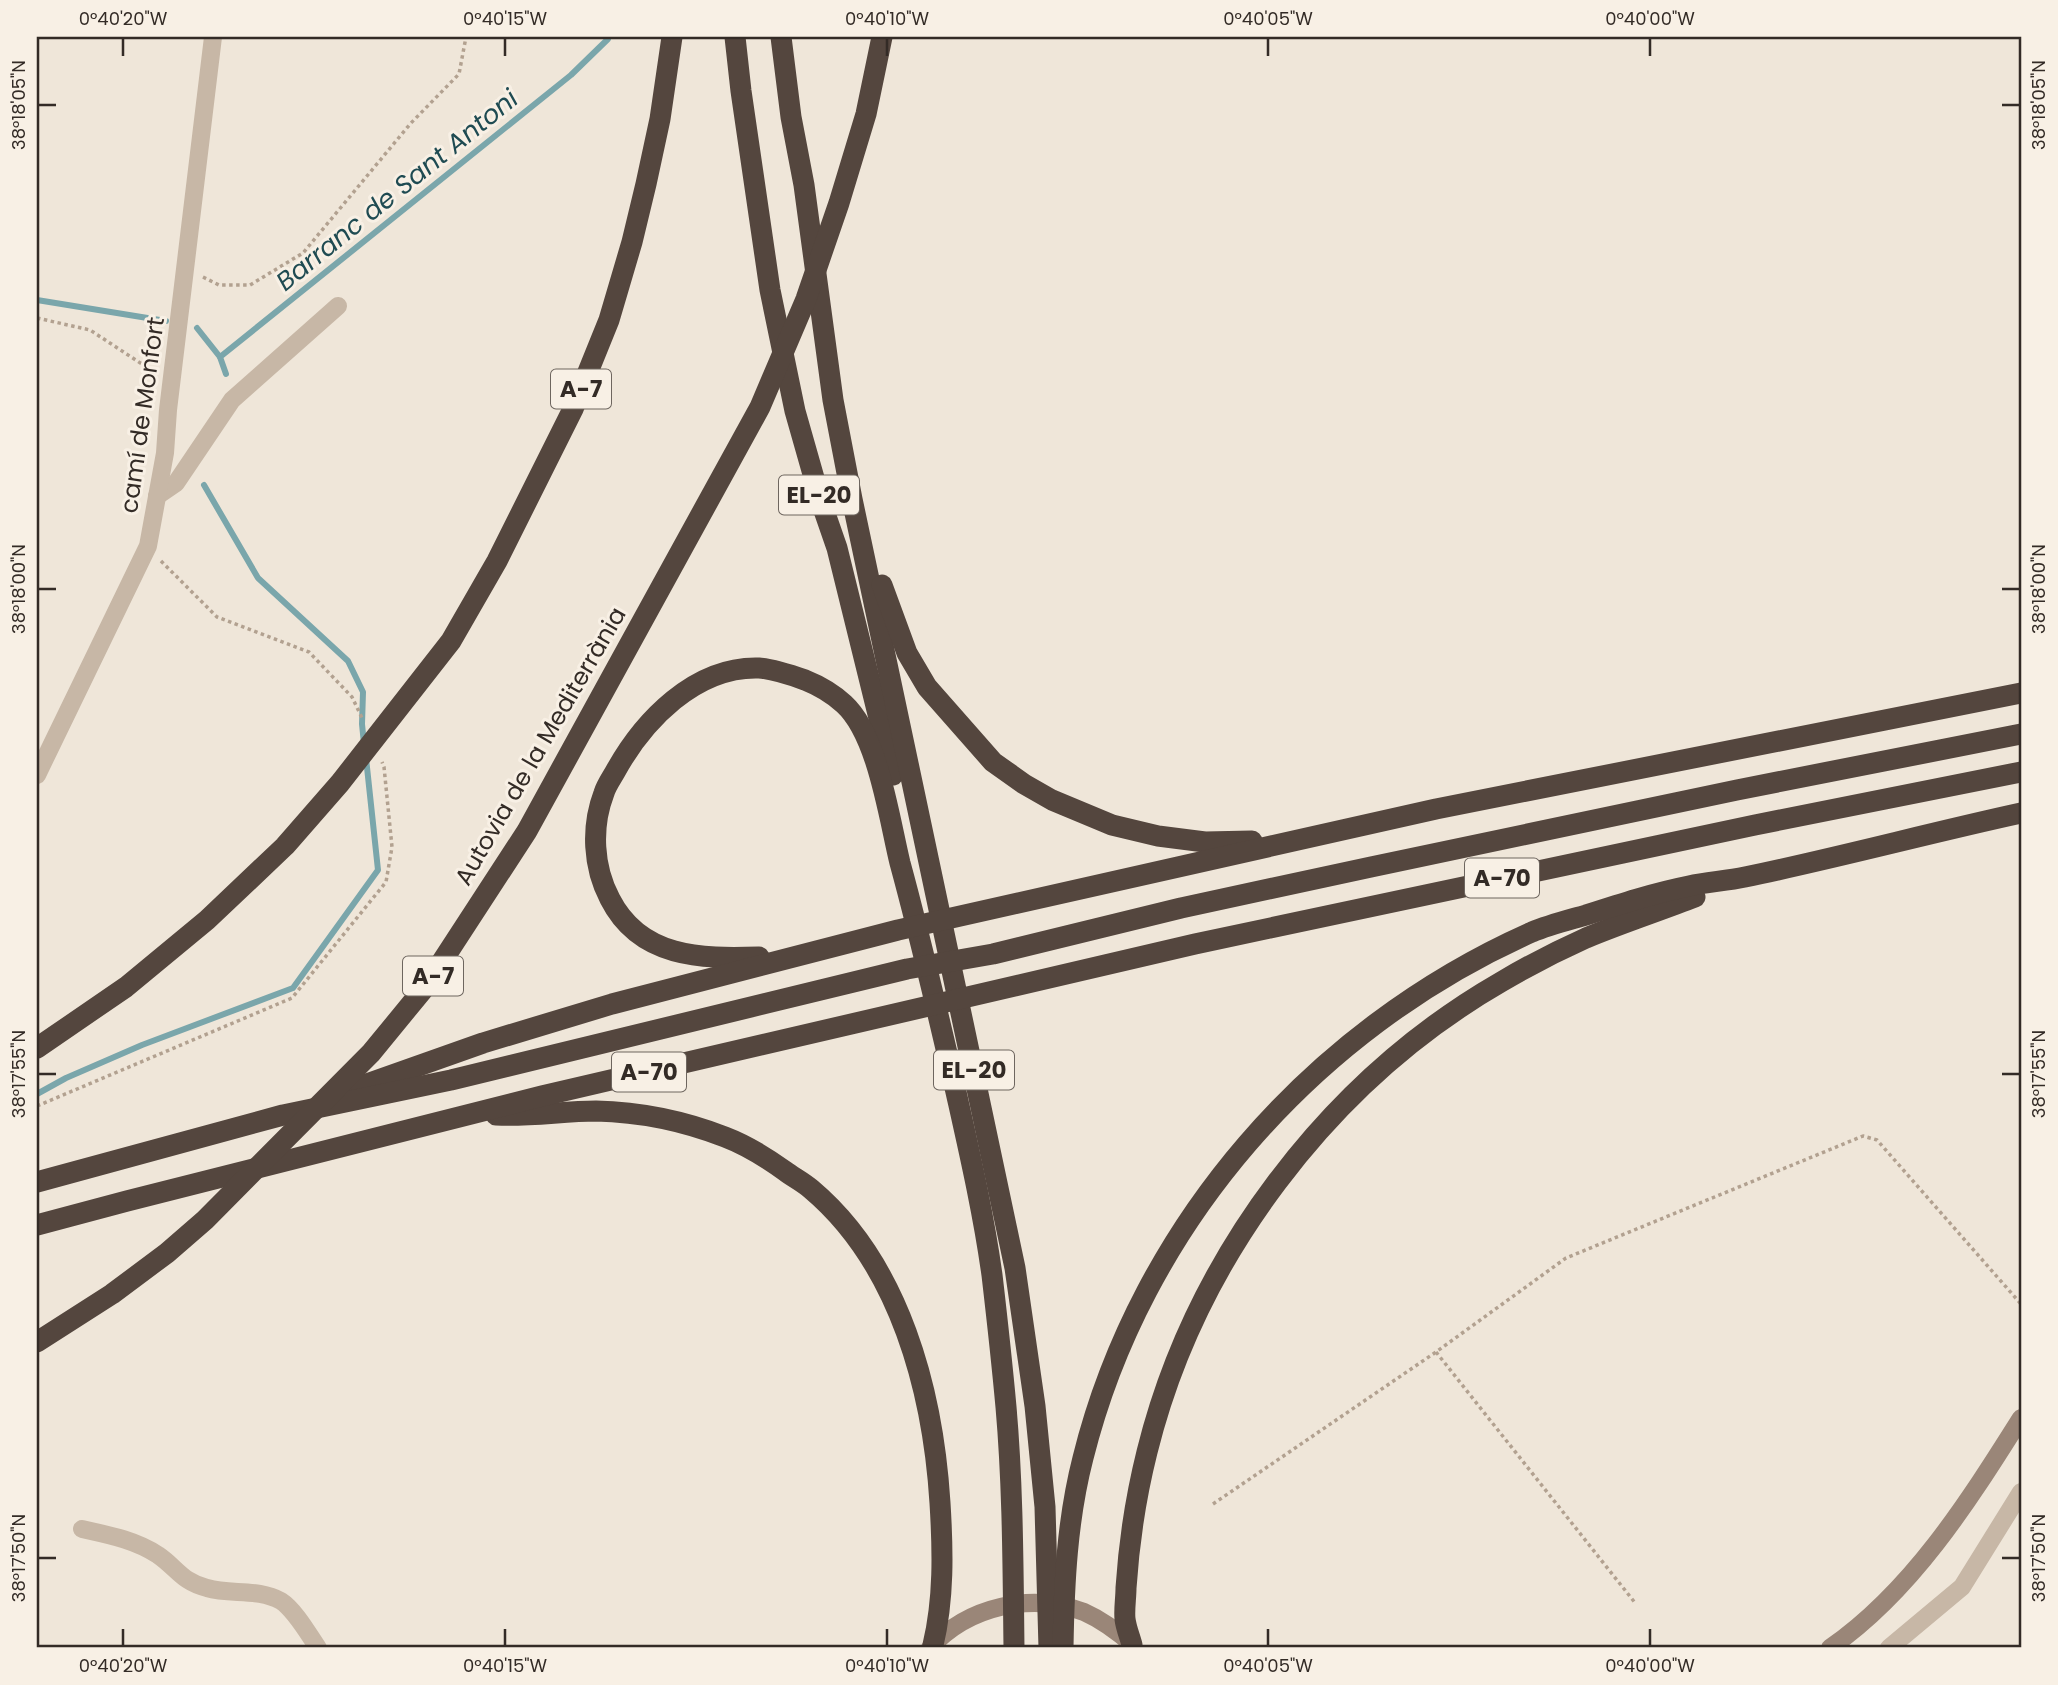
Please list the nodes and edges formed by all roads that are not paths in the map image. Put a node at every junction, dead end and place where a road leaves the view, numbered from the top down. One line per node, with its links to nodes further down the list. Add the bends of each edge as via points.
1 (213, 37): 7 (street, camí de Monfort)
2 (672, 37): 18 (highway, A-7, via 646,184 610,320 573,409 451,641 285,846 207,920 126,987)
3 (735, 37): 17 (highway, EL-20, via 770,290 795,411 837,548 905,823)
4 (781, 37): 8 (highway, EL-20, via 833,400)
5 (882, 37): 23 (highway, Autovia de la Mediterrània / A-7, via 866,114 839,203 806,299 760,407 527,831 426,986 371,1053 167,1253)
6 (338, 306): 7 (street, via 232,400 176,483)
7 (157, 496): 12 (street, camí de Monfort, via 148,547)
8 (852, 499): 14 (highway, via 906,653 927,687 993,762 1052,800 1112,825 1205,842); 31 (highway, EL-20, via 1015,1268 1045,1507)
9 (2021, 693): 14 (highway)
10 (2021, 734): 20 (highway, A-70, via 1181,908 452,1080)
11 (2021, 772): 19 (highway, A-70, via 1195,944)
12 (37, 775)
13 (2021, 813): 15 (highway)
14 (1292, 841): 16 (highway)
15 (1742, 878): 27 (highway, via 1584,939 1453,1011 1359,1090 1273,1188 1217,1276 1188,1335 1151,1434 1133,1519 1125,1620); 32 (highway, via 1687,886 1536,930 1479,958 1382,1019 1333,1057 1264,1124 1206,1194 1170,1250 1137,1307 1115,1358 1096,1410 1072,1511)
16 (888, 933): 17 (highway, via 760,957 714,958 676,952 643,939 621,918 596,858 604,791 626,750 664,708 696,685 724,673 759,668 822,687 861,723 875,758); 20 (highway, via 612,1004 483,1043)
17 (923, 949): 30 (highway, EL-20, via 969,1149 991,1271 1007,1410)
18 (37, 1048)
19 (473, 1114): 22 (highway, A-70); 28 (highway, via 595,1111 632,1113 687,1125 726,1137 768,1158 811,1189 843,1222 895,1304 910,1343 931,1429 943,1569)
20 (283, 1115): 21 (highway, A-70)
21 (37, 1182)
22 (37, 1225)
23 (37, 1342)
24 (2021, 1418): 33 (main road, via 1924,1558 1887,1600)
25 (2021, 1492): 34 (street, via 1962,1587)
26 (82, 1529): 29 (street, via 137,1543 186,1580 209,1589 260,1594 282,1602)
27 (1134, 1646): 28 (main road, via 1084,1612 1021,1603 981,1613 955,1626)
28 (931, 1647)
29 (318, 1648)
30 (1014, 1648)
31 (1049, 1648)
32 (1063, 1648)
33 (1830, 1648)
34 (1889, 1648)

